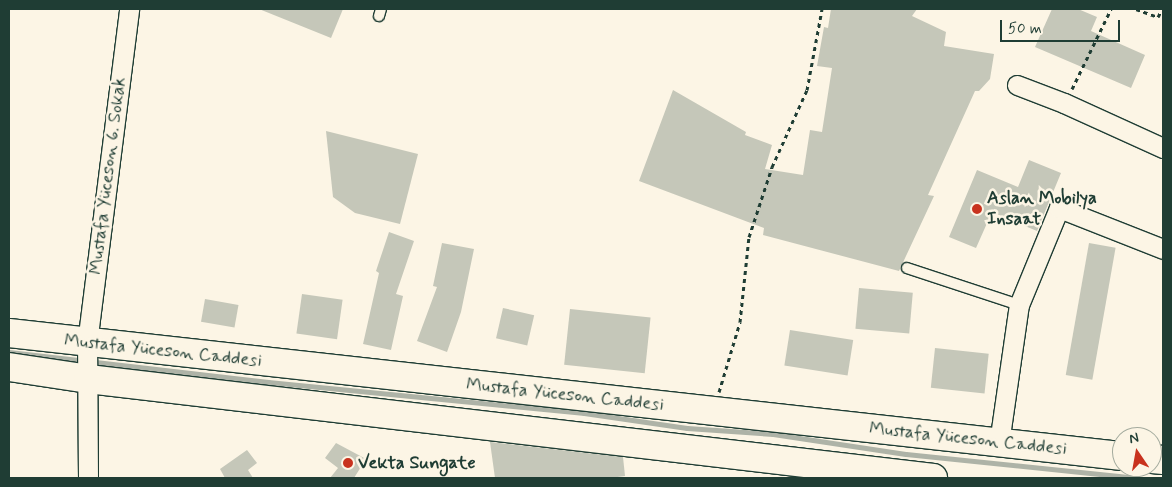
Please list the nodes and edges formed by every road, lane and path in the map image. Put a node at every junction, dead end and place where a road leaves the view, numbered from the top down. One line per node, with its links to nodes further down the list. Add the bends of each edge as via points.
1 (129, 9): 13 (street, Mustafa Yüceson 6. Sokak)
2 (822, 9): 15 (path, via 807,90 772,167 749,237 740,322)
3 (1111, 9): 7 (path)
4 (1136, 9): 5 (path, via 1158,17)
5 (1162, 9)
6 (1017, 85): 7 (street)
7 (1064, 103): 8 (street)
8 (1163, 148)
9 (1163, 249): 11 (street, via 1059,208)
10 (907, 268): 11 (lane)
11 (1019, 305): 16 (street)
12 (9, 333): 13 (street, Mustafa Yüceson Caddesi)
13 (87, 360): 14 (street, Mustafa Yüceson Caddesi); 15 (street, Mustafa Yüceson Caddesi); 18 (street, Mustafa Yüceson Caddesi); 19 (street, Mustafa Yüceson 6. Sokak)
14 (9, 367)
15 (713, 412): 16 (street, Mustafa Yüceson Caddesi)
16 (999, 443): 17 (street, Mustafa Yüceson Caddesi)
17 (1112, 455)
18 (839, 473): 20 (street, Mustafa Yüceson Caddesi)
19 (88, 478)
20 (933, 478)

